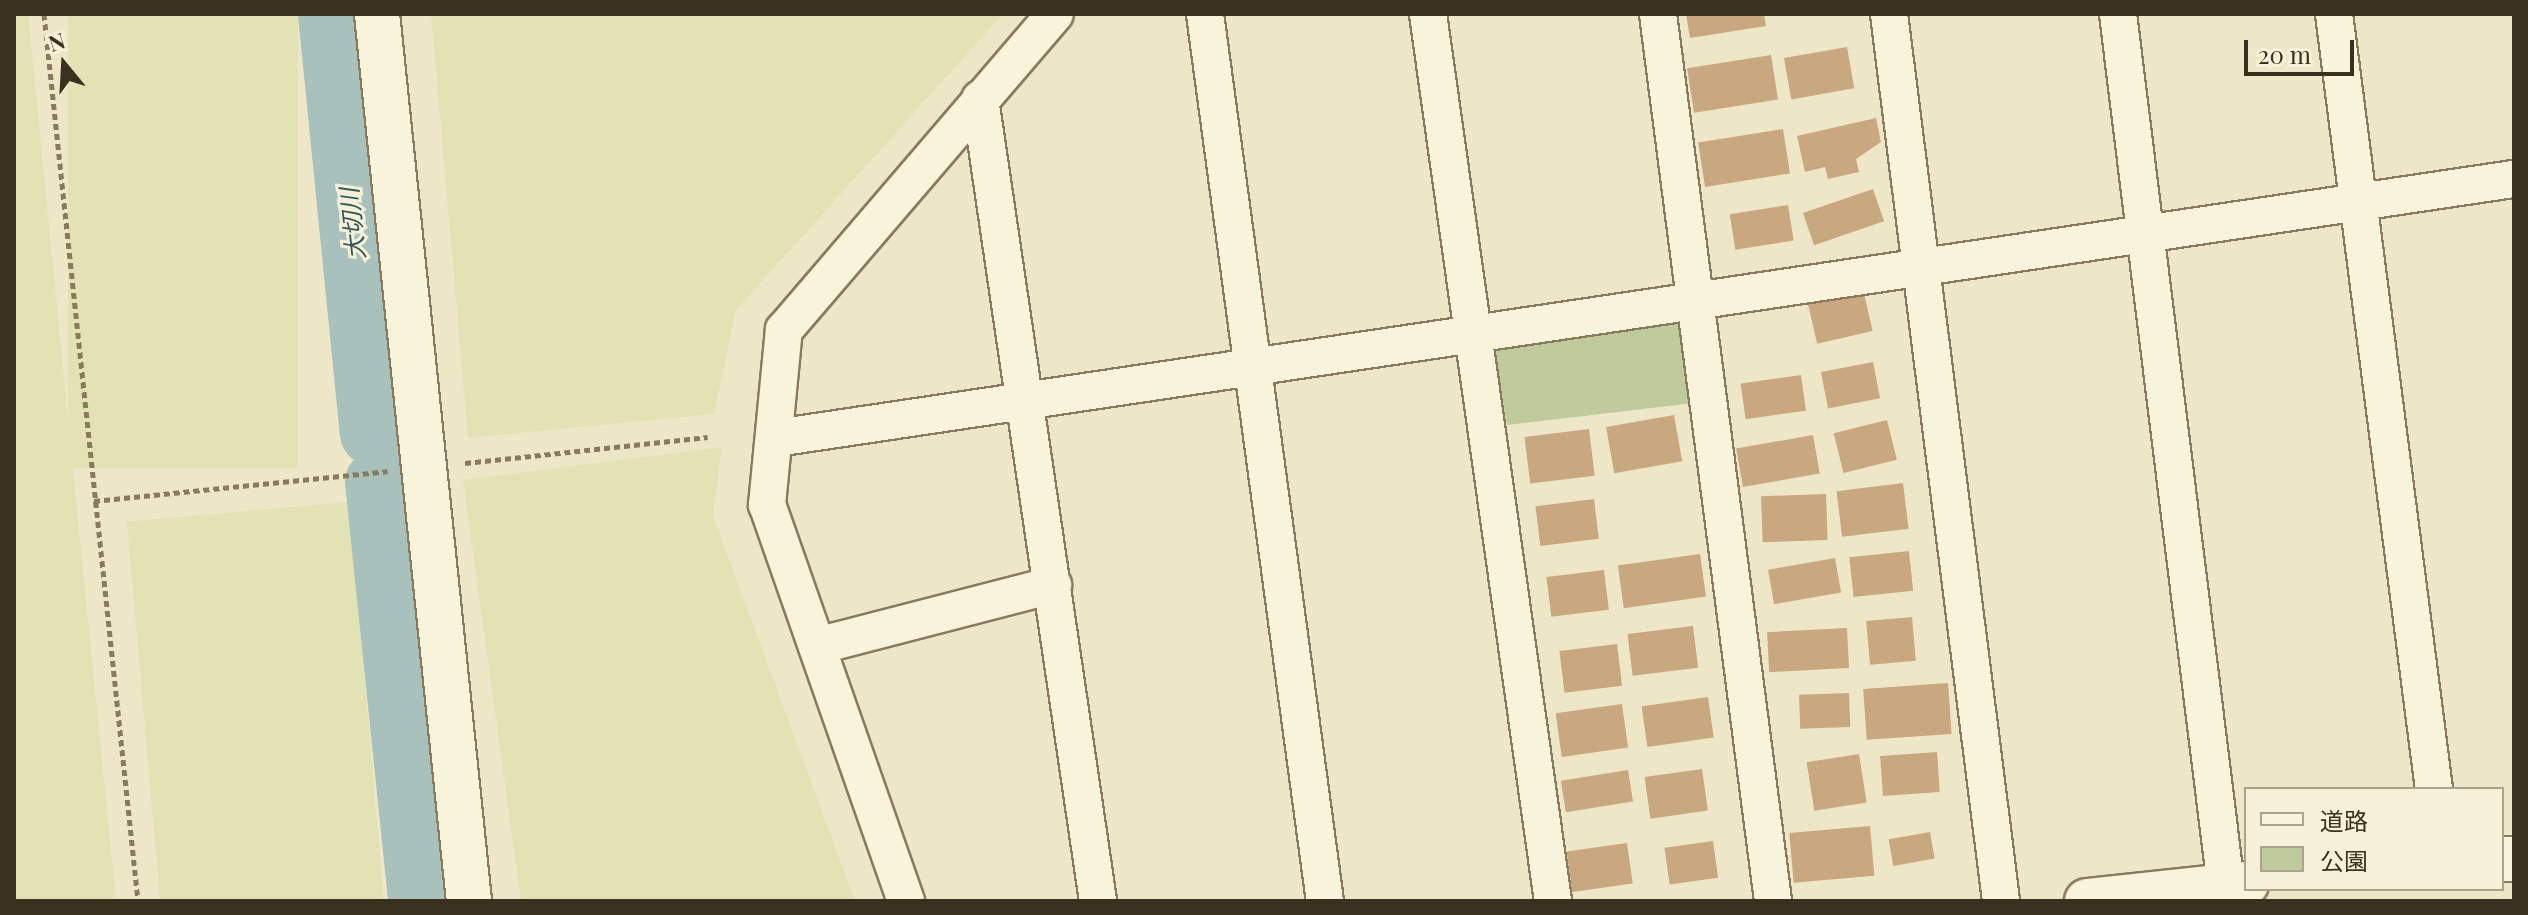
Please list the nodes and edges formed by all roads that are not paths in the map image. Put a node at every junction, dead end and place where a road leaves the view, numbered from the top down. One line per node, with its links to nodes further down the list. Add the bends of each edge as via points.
1 (377, 14): 23 (street)
2 (1055, 14): 9 (street)
3 (1205, 14): 16 (street)
4 (1428, 14): 15 (street)
5 (1658, 14): 14 (street)
6 (1889, 14): 13 (street)
7 (2118, 14): 12 (street)
8 (2334, 14): 11 (street)
9 (980, 99): 17 (street); 18 (street, via 784,330)
10 (2514, 179): 11 (street)
11 (2356, 198): 12 (street); 21 (street)
12 (2142, 232): 13 (street); 22 (street)
13 (1923, 263): 14 (street); 29 (street)
14 (1695, 298): 15 (street); 28 (street)
15 (1475, 332): 16 (street); 27 (street)
16 (1254, 365): 17 (street); 26 (street)
17 (1028, 404): 18 (street); 19 (street)
18 (776, 438): 20 (street, via 767,505)
19 (1053, 585): 20 (street); 25 (street)
20 (817, 646): 24 (street)
21 (2434, 787)
22 (2236, 885): 30 (street)
23 (469, 901)
24 (906, 901)
25 (1098, 901)
26 (1325, 901)
27 (1553, 901)
28 (1773, 901)
29 (2001, 901)
30 (2087, 901)

